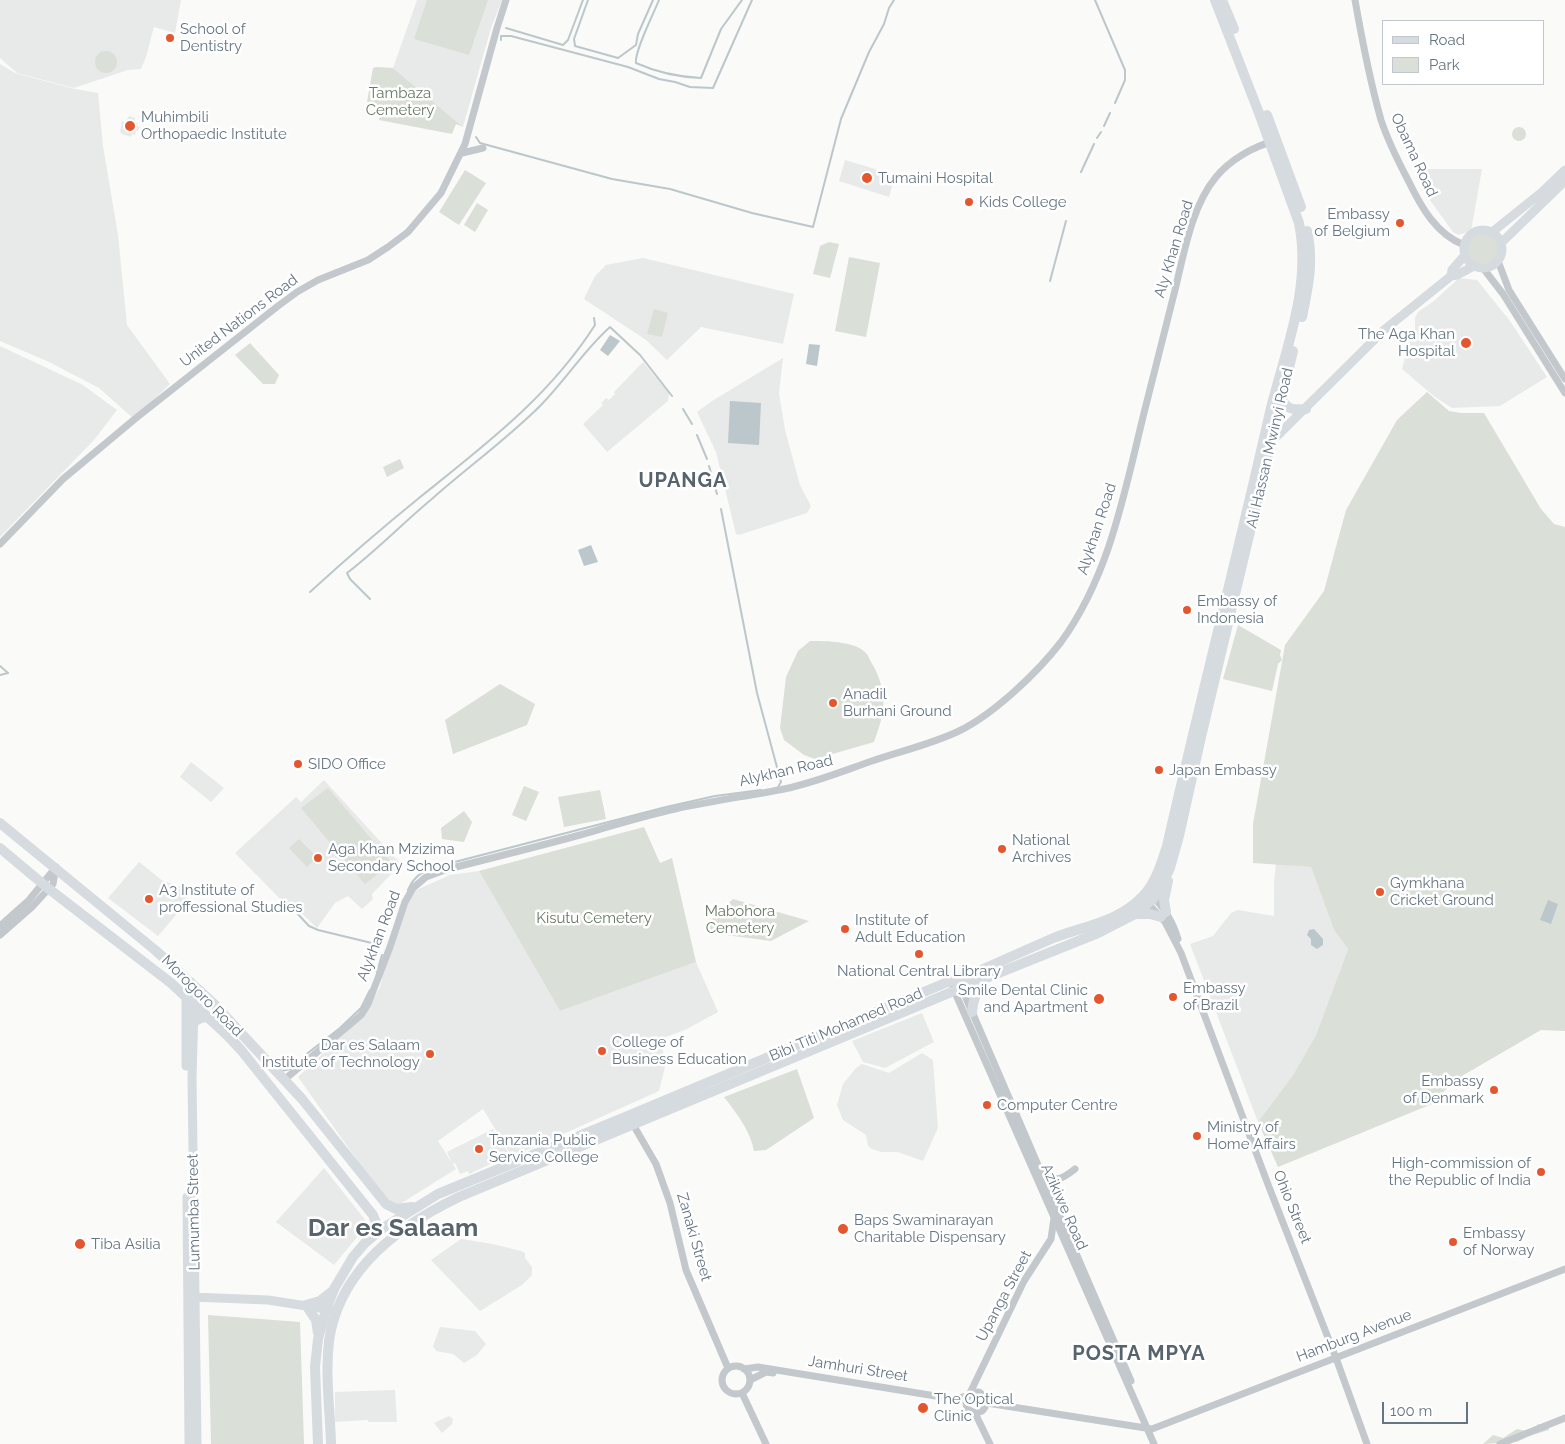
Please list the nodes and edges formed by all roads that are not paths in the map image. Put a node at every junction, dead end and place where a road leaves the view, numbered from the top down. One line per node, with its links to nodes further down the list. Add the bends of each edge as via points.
1 (506, 0): 7 (street, United Nations Road)
2 (1215, 0): 5 (highway, Ali Hassan Mwinyi Road)
3 (1222, 0): 5 (highway, Ali Hassan Mwinyi Road)
4 (1355, 0): 12 (street, Obama Road, via 1365,54 1390,144 1416,197 1431,219 1444,234)
5 (1274, 142): 17 (street, Aly Khan Road, via 1241,156 1211,185 1184,250); 20 (highway, Ali Hassan Mwinyi Road, via 1305,219 1311,257 1305,303); 22 (highway, Ali Hassan Mwinyi Road, via 1299,223 1304,257 1294,322)
6 (483, 148): 7 (street)
7 (462, 153): 23 (street, United Nations Road, via 441,193 408,232 368,260 318,280 278,306 63,479)
8 (1565, 170): 10 (main road)
9 (1565, 181): 11 (main road)
10 (1491, 232): 11 (main road); 12 (main road, via 1473,233)
11 (1501, 244): 14 (main road)
12 (1464, 245): 13 (main road)
13 (1465, 256): 15 (main road); 16 (main road, via 1452,270)
14 (1498, 261): 15 (main road, via 1491,266); 18 (street, via 1509,290)
15 (1479, 267): 16 (main road); 19 (street, via 1503,294)
16 (1451, 276): 21 (main road, via 1384,330)
17 (1169, 315): 41 (street, Alykhan Road, via 1134,457 1102,565 1090,594 1060,642 1001,702 952,734 810,783 672,809 426,877 412,888 405,902 366,1009)
18 (1565, 379)
19 (1565, 392)
20 (1281, 398): 21 (highway, via 1291,409); 22 (highway, Ali Hassan Mwinyi Road)
21 (1306, 409): 22 (main road)
22 (1267, 444): 27 (highway, Ali Hassan Mwinyi Road); 29 (highway, Ali Hassan Mwinyi Road, via 1166,846)
23 (0, 544)
24 (0, 823): 26 (highway, Morogoro Road)
25 (0, 848): 28 (highway, Morogoro Road)
26 (56, 867): 28 (street, via 53,884); 35 (highway, Morogoro Road)
27 (1170, 868): 29 (highway, Ali Hassan Mwinyi Road, via 1161,888); 31 (highway)
28 (46, 887): 32 (street); 33 (street); 37 (highway, Morogoro Road)
29 (1149, 898): 30 (highway, Bibi Titi Mohamed Road); 31 (street, Ohio Street); 36 (highway, Bibi Titi Mohamed Road, via 1118,915 1058,937)
30 (1135, 914): 31 (highway); 34 (highway, Bibi Titi Mohamed Road, via 1098,933)
31 (1163, 914): 57 (street, Ohio Street, via 1181,952)
32 (0, 926)
33 (0, 935)
34 (986, 978): 36 (highway, Bibi Titi Mohamed Road); 38 (highway, via 976,993)
35 (188, 981): 37 (main road, Lumumba Street); 41 (highway, Morogoro Road, via 214,1004)
36 (956, 985): 38 (street, Azikiwe Road); 42 (highway, Bibi Titi Mohamed Road); 47 (street, Azikiwe Road)
37 (190, 999): 39 (highway, Morogoro Road); 40 (main road, Lumumba Street); 53 (main road, Lumumba Street)
38 (972, 1012): 44 (street, Azikiwe Road)
39 (208, 1017): 40 (highway); 49 (highway, Morogoro Road, via 241,1050 373,1215 376,1223)
40 (193, 1022): 53 (main road, Lumumba Street)
41 (284, 1080): 45 (highway, Morogoro Road, via 386,1204 396,1209)
42 (631, 1121): 45 (highway, Bibi Titi Mohamed Road, via 460,1185); 55 (highway, Bibi Titi Mohamed Road, via 414,1221 387,1241 360,1270); 58 (street, Zanaki Street, via 656,1164 670,1203 686,1270)
43 (1075, 1169): 44 (street, via 1058,1179)
44 (1041, 1172): 46 (street, Azikiwe Road)
45 (418, 1206): 49 (highway, Bibi Titi Mohamed Road, via 382,1228)
46 (1058, 1210): 47 (street, Upanga Street); 68 (street, Azikiwe Road)
47 (1054, 1218): 48 (street, Upanga Street); 50 (street, Azikiwe Road)
48 (1051, 1238): 50 (street); 61 (street, Upanga Street, via 1024,1281)
49 (365, 1243): 52 (highway, Bibi Titi Mohamed Road)
50 (1065, 1243): 68 (street, Azikiwe Road)
51 (1565, 1269): 57 (street, Hamburg Avenue)
52 (334, 1289): 54 (highway, via 320,1301); 55 (highway, Bibi Titi Mohamed Road)
53 (192, 1297): 54 (main road, via 268,1300); 69 (main road, Lumumba Street); 70 (main road, Lumumba Street)
54 (306, 1306): 55 (main road); 56 (highway, via 316,1320)
55 (332, 1310): 56 (highway, Bibi Titi Mohamed Road); 72 (highway, Bibi Titi Mohamed Road, via 328,1361)
56 (318, 1339): 71 (highway, Bibi Titi Mohamed Road, via 315,1367)
57 (1336, 1358): 68 (street, Hamburg Avenue); 77 (street, Ohio Street)
58 (728, 1368): 59 (street); 63 (street, via 722,1376 723,1387 732,1394)
59 (744, 1369): 60 (street); 64 (street, Jamhuri Street, via 758,1367 954,1399)
60 (750, 1380): 63 (street); 64 (street, Jamhuri Street, via 766,1372 955,1403)
61 (977, 1380): 62 (street); 64 (street, Upanga Street)
62 (979, 1392): 64 (street); 65 (street)
63 (742, 1393): 73 (street)
64 (968, 1398): 66 (street, via 969,1410)
65 (987, 1403): 66 (street, via 982,1411); 68 (street)
66 (975, 1413): 74 (street)
67 (1565, 1418): 78 (street)
68 (1150, 1429): 75 (street, Azikiwe Road); 76 (street, Azikiwe Road)
69 (189, 1444)
70 (197, 1444)
71 (318, 1444)
72 (331, 1444)
73 (766, 1444)
74 (990, 1444)
75 (1154, 1444)
76 (1159, 1444)
77 (1367, 1444)
78 (1500, 1444)

